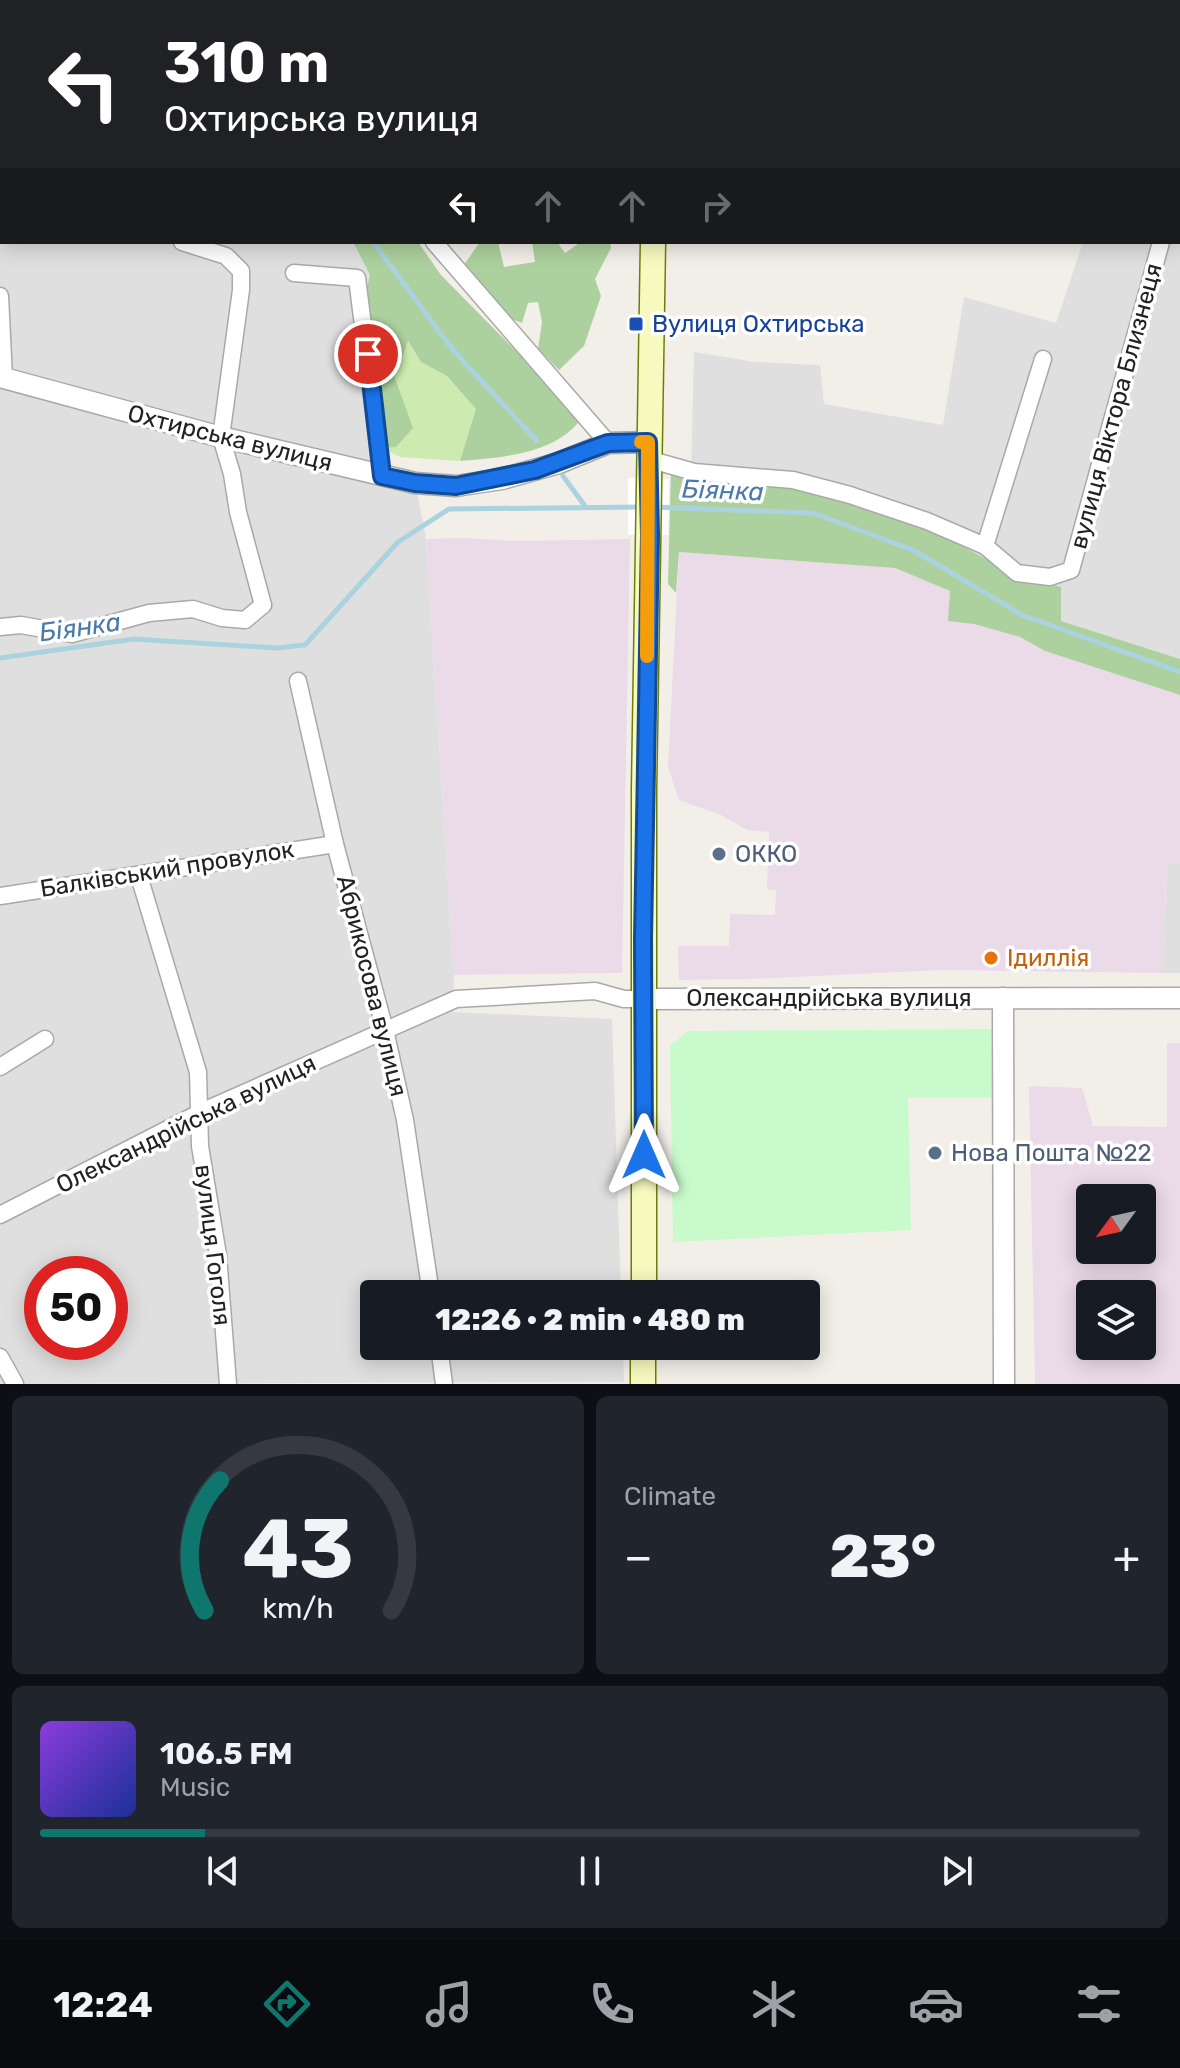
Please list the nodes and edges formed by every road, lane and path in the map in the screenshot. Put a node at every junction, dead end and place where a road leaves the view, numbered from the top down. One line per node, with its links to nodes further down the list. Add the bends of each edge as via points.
1 (188, 244): 9 (street, via 226,256 241,271)
2 (436, 244): 10 (street)
3 (653, 244): 11 (main road)
4 (1160, 244): 13 (street, вулиця Віктора Близнеця, via 1071,570 1050,577 1017,573)
5 (294, 273): 12 (street, via 357,278)
6 (0, 296): 8 (street)
7 (1043, 359): 13 (street)
8 (2, 377): 9 (street, Охтирська вулиця)
9 (221, 437): 12 (street, Охтирська вулиця); 14 (street, via 263,605 245,620 193,609 149,613 72,634 21,625)
10 (608, 443): 11 (street, Охтирська вулиця); 12 (street, Охтирська вулиця, via 535,470 456,486)
11 (648, 460): 13 (street, via 694,472 793,480 927,521); 21 (main road)
12 (382, 476)
13 (985, 546)
14 (0, 627)
15 (298, 681): 16 (street, Абрикосова вулиця)
16 (335, 844): 17 (street, Балківський провулок); 22 (street, Абрикосова вулиця)
17 (139, 876): 18 (street, Балківський провулок); 25 (street, вулиця Гоголя, via 198,1072)
18 (0, 896)
19 (1003, 998): 20 (street, Олександрійська вулиця); 21 (street, Олександрійська вулиця); 36 (street)
20 (1180, 998)
21 (643, 999): 22 (street, Олександрійська вулиця, via 595,991 456,999); 28 (main road)
22 (385, 1030): 25 (street, Олександрійська вулиця); 27 (street, Абрикосова вулиця, via 405,1120)
23 (45, 1039): 24 (street)
24 (0, 1067)
25 (201, 1112): 26 (street, Олександрійська вулиця); 34 (street, вулиця Гоголя, via 200,1146 218,1255)
26 (0, 1215)
27 (429, 1280)
28 (644, 1280)
29 (0, 1357): 33 (street)
30 (441, 1360): 35 (street)
31 (642, 1360): 32 (main road)
32 (641, 1382)
33 (15, 1384)
34 (228, 1384)
35 (444, 1384)
36 (1004, 1384)

